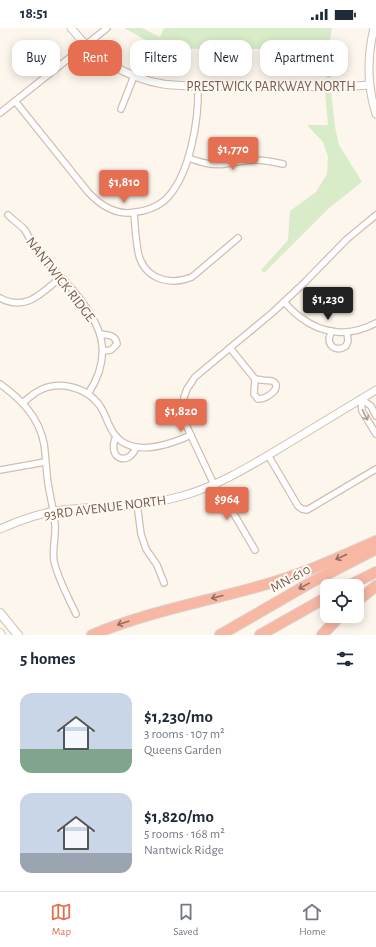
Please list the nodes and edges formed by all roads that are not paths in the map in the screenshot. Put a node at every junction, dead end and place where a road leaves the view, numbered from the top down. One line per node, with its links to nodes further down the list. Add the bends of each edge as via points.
1 (72, 28): 4 (street, PRESTWICK PARKWAY NORTH)
2 (107, 28): 5 (street)
3 (374, 28): 8 (street, via 369,54)
4 (82, 40)
5 (91, 40)
6 (68, 58): 10 (street)
7 (134, 76): 9 (street, PRESTWICK PARKWAY NORTH, via 163,84); 11 (street)
8 (370, 85): 9 (street, PRESTWICK PARKWAY NORTH); 13 (street)
9 (198, 86): 14 (street, via 195,132)
10 (15, 101): 12 (street); 16 (street, via 95,200 114,210)
11 (121, 109)
12 (0, 113)
13 (376, 114)
14 (188, 158): 15 (street, via 215,164 246,160); 16 (street, via 172,193 155,207)
15 (283, 164)
16 (134, 213): 19 (street, via 140,259 150,273 166,281 175,282 192,277)
17 (8, 215): 20 (street, NANTWICK RIDGE, via 24,229)
18 (376, 215): 22 (street, via 347,239)
19 (238, 238)
20 (61, 278): 21 (street, via 37,297 26,302 10,302); 26 (street, NANTWICK RIDGE, via 92,316)
21 (0, 298)
22 (284, 302): 24 (street, via 308,323); 27 (street)
23 (376, 323): 25 (street, via 355,332)
24 (331, 331): 25 (street); 25 (street, via 331,345 339,349 346,346)
25 (347, 332)
26 (100, 334): 28 (street, NANTWICK RIDGE); 28 (street, via 111,336 116,341 111,350)
27 (230, 348): 29 (street); 37 (street, via 198,374 187,389 183,407 186,425)
28 (103, 351): 32 (street, NANTWICK RIDGE, via 98,379)
29 (255, 379): 29 (street, via 254,394 258,399 265,398 275,390 275,383 272,381)
30 (0, 384): 34 (street)
31 (376, 390): 33 (street, 93RD AVENUE NORTH)
32 (88, 394): 34 (street, via 80,389 53,386 35,393); 38 (street, via 100,406)
33 (361, 400): 35 (street, via 371,406); 36 (street, one-way to 36, via 362,411); 40 (street, 93RD AVENUE NORTH)
34 (23, 403): 41 (street, via 41,432)
35 (376, 416)
36 (375, 432)
37 (191, 435): 39 (street, via 156,446); 44 (street)
38 (116, 436): 39 (street); 39 (street, via 113,447 118,457 128,457)
39 (136, 447)
40 (268, 455): 42 (street, via 298,506 307,510); 44 (street, 93RD AVENUE NORTH)
41 (45, 462): 43 (street); 46 (street)
42 (376, 469)
43 (0, 470)
44 (214, 484): 45 (street, 93RD AVENUE NORTH, via 182,496); 50 (street)
45 (137, 504): 46 (street, 93RD AVENUE NORTH); 53 (street, via 140,534)
46 (54, 512): 47 (street, 93RD AVENUE NORTH); 58 (street, via 55,564)
47 (0, 529)
48 (376, 541): 62 (highway, one-way to 62, via 318,567 281,580 156,613)
49 (376, 549): 63 (highway, MN-610, one-way to 63, via 310,583)
50 (255, 550)
51 (376, 572): 52 (highway)
52 (362, 579)
53 (164, 583)
54 (376, 586): 55 (highway)
55 (364, 595)
56 (320, 601): 64 (highway)
57 (0, 613): 61 (main road)
58 (76, 614)
59 (333, 623): 60 (highway)
60 (324, 633)
61 (18, 635)
62 (92, 635)
63 (220, 635)
64 (260, 635)

